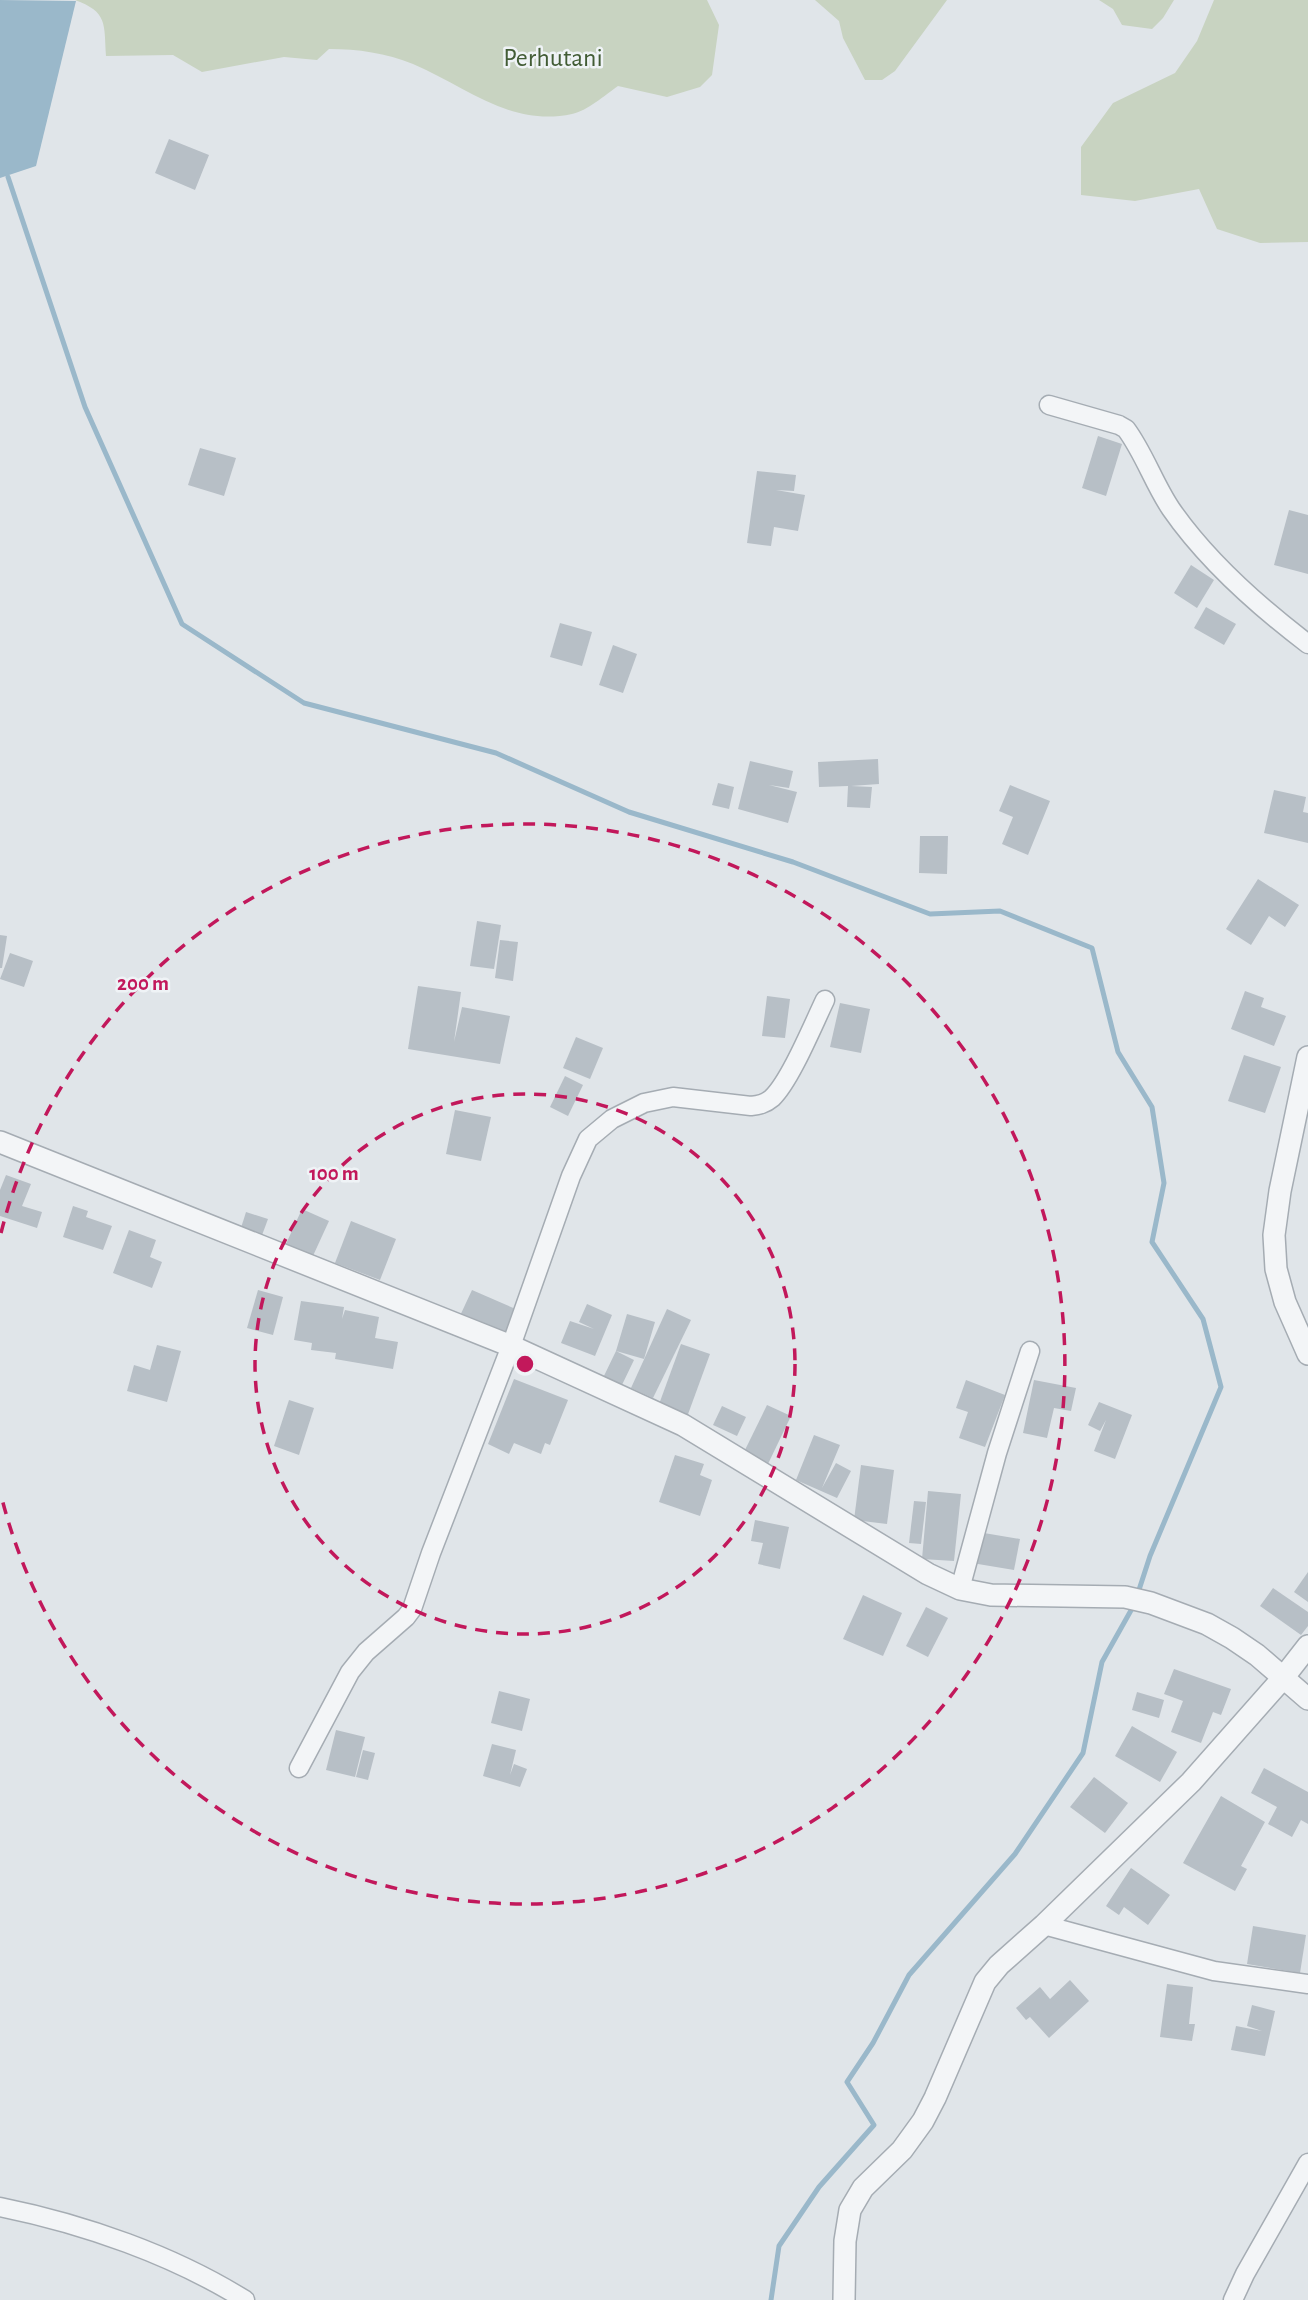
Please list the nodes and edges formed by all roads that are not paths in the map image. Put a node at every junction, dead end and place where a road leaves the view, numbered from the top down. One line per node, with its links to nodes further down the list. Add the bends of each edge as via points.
1 (1049, 405): 2 (street, via 1126,429 1172,510 1234,582)
2 (1308, 644)
3 (825, 1000): 6 (street, via 782,1087 771,1100 751,1106 673,1097 644,1102 588,1139)
4 (1308, 1056): 8 (street, via 1274,1236 1282,1291)
5 (0, 1142): 6 (street)
6 (511, 1346): 9 (street, via 682,1425); 13 (street, via 412,1609 350,1672)
7 (1030, 1350): 9 (street)
8 (1308, 1354)
9 (960, 1589): 11 (street, via 1020,1597 1125,1597 1151,1603 1232,1638)
10 (1308, 1646): 11 (street)
11 (1283, 1678): 12 (street); 14 (street, via 1191,1783)
12 (1308, 1699)
13 (299, 1768)
14 (1044, 1925): 15 (street, via 1214,1971); 19 (street, via 985,1982 923,2121 902,2150 863,2188 850,2210)
15 (1308, 1984)
16 (1308, 2163): 20 (street)
17 (0, 2207): 18 (street, via 149,2250)
18 (245, 2300)
19 (844, 2300)
20 (1233, 2300)

